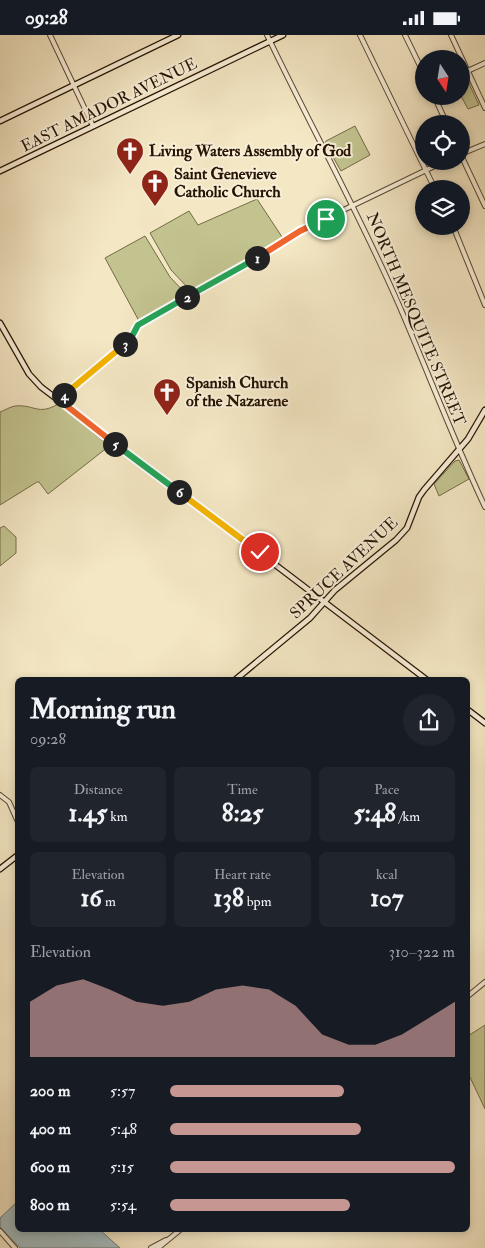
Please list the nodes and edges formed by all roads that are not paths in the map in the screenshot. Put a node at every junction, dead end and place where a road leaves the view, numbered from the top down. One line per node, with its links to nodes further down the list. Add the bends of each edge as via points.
1 (50, 35): 14 (street)
2 (178, 35): 14 (main road)
3 (267, 35): 8 (street, NORTH MESQUITE STREET)
4 (283, 35): 8 (main road, EAST AMADOR AVENUE)
5 (360, 35): 19 (street)
6 (405, 35): 10 (street)
7 (451, 35): 9 (street)
8 (270, 41): 17 (main road, EAST AMADOR AVENUE); 24 (street, NORTH MESQUITE STREET)
9 (458, 50)
10 (415, 56)
11 (485, 63): 12 (street)
12 (470, 70)
13 (470, 75): 15 (street)
14 (74, 86): 16 (main road); 17 (street)
15 (485, 108)
16 (0, 121)
17 (93, 126): 23 (main road, EAST AMADOR AVENUE)
18 (485, 144): 20 (street)
19 (415, 147)
20 (470, 151)
21 (424, 170): 24 (street)
22 (468, 170): 25 (street)
23 (0, 171)
24 (354, 206): 29 (street, via 300,231 138,325 130,340); 31 (street, NORTH MESQUITE STREET, via 399,304)
25 (485, 206)
26 (456, 235): 27 (street)
27 (485, 305)
28 (0, 323): 29 (main road, via 29,374)
29 (58, 399): 33 (main road)
30 (485, 410): 31 (main road, SPRUCE AVENUE, via 468,439)
31 (458, 449): 32 (street, NORTH MESQUITE STREET); 33 (main road, SPRUCE AVENUE, via 419,497 407,528)
32 (485, 507)
33 (325, 602): 34 (main road, SPRUCE AVENUE); 35 (main road)
34 (239, 677)
35 (423, 677)
36 (470, 712): 37 (main road)
37 (485, 723)
38 (0, 795): 39 (street, via 9,801)
39 (15, 815)
40 (15, 857): 41 (main road)
41 (0, 869)
42 (485, 982): 43 (street)
43 (470, 994)
44 (0, 1231): 47 (street)
45 (177, 1232): 46 (street)
46 (166, 1241): 48 (street); 49 (street)
47 (15, 1248)
48 (151, 1248)
49 (158, 1248)

